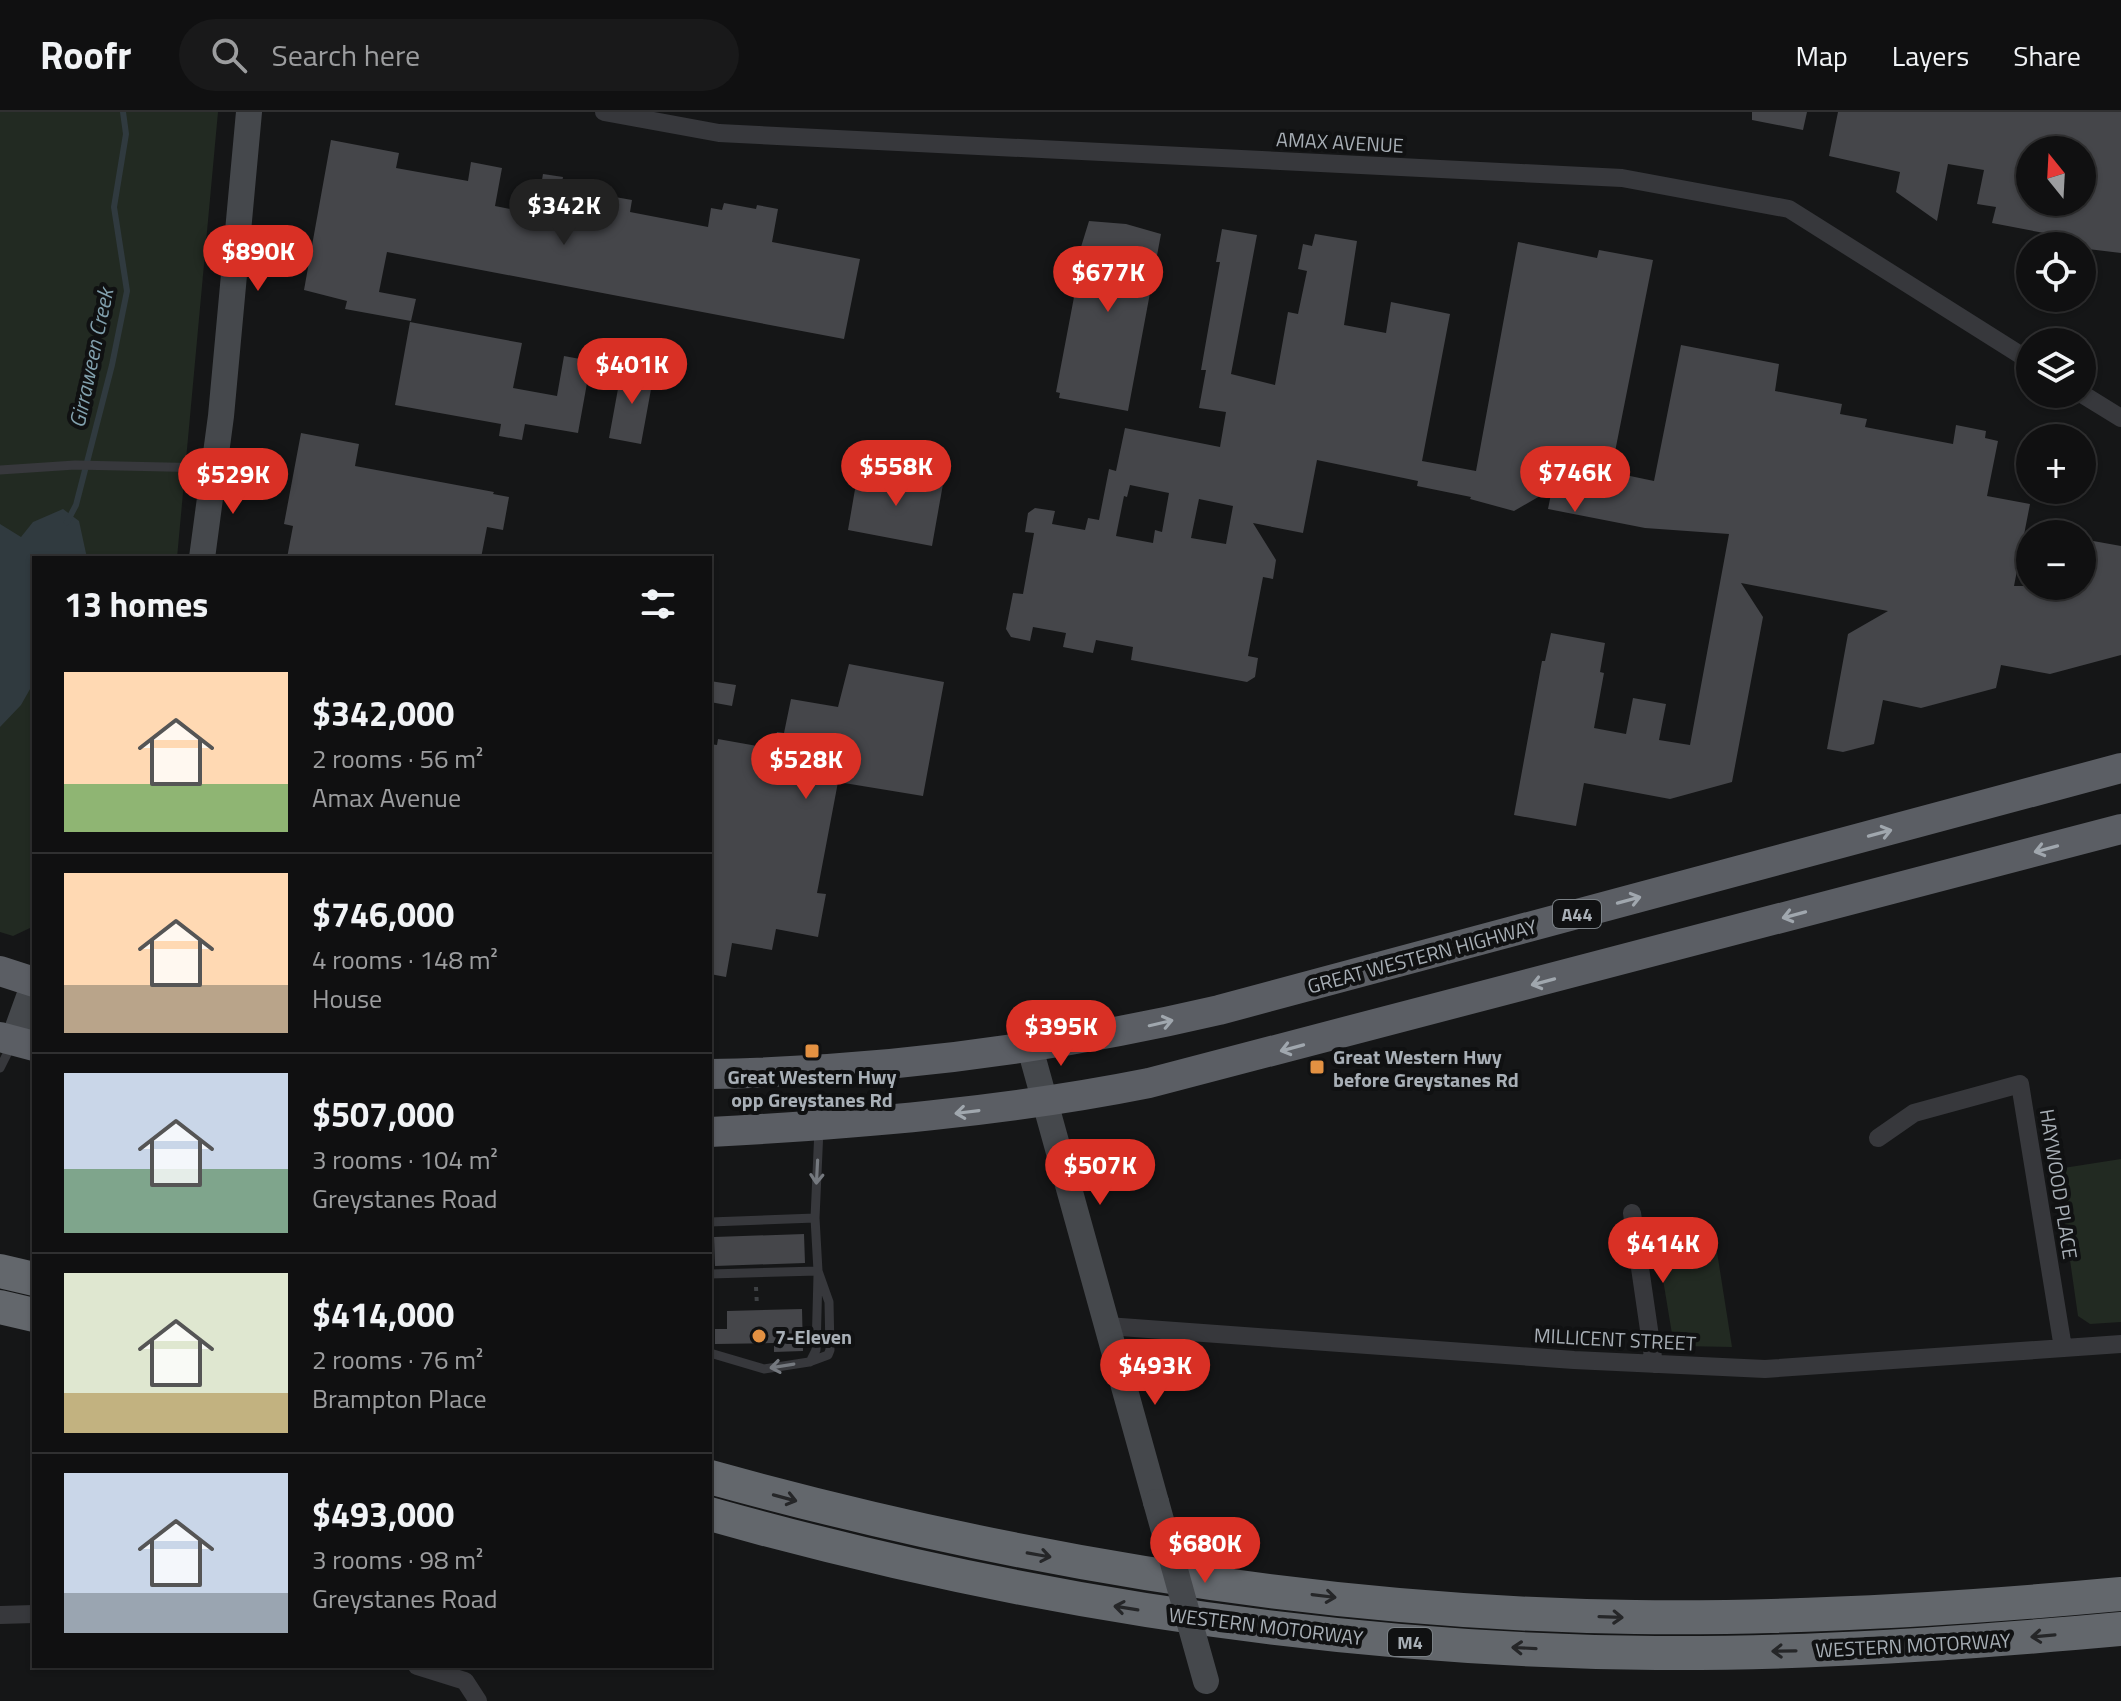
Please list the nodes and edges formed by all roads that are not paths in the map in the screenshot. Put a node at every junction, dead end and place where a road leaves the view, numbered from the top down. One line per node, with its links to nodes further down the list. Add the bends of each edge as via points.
1 (249, 112): 6 (main road)
2 (604, 112): 3 (street, AMAX AVENUE, via 719,133 1622,178 1789,209)
3 (2016, 352)
4 (2096, 403): 5 (street)
5 (2121, 418)
6 (215, 468): 7 (lane, via 75,465); 8 (main road)
7 (0, 470)
8 (202, 556)
9 (2121, 768): 15 (highway, GREAT WESTERN HIGHWAY / A44, one-way to 9, via 1219,1010)
10 (2121, 829): 18 (highway, one-way to 18, via 1276,1052)
11 (0, 971): 12 (highway)
12 (32, 982)
13 (32, 989): 14 (main road)
14 (16, 1041): 16 (lane)
15 (1030, 1048): 17 (highway, GREAT WESTERN HIGHWAY / A44, via 812,1072); 18 (main road)
16 (0, 1068)
17 (712, 1074)
18 (1044, 1102): 19 (highway, one-way to 19); 31 (main road)
19 (819, 1126): 20 (highway); 23 (lane, one-way to 23)
20 (712, 1132)
21 (1878, 1138): 33 (street, HAYWOOD PLACE, via 1914,1113 2020,1084)
22 (1632, 1213): 35 (street)
23 (815, 1218): 24 (lane); 26 (lane)
24 (712, 1222)
25 (0, 1271): 28 (highway)
26 (818, 1271): 27 (lane); 34 (lane, one-way to 34, via 829,1302 830,1350 822,1359 764,1369)
27 (712, 1274)
28 (32, 1279)
29 (0, 1307): 30 (highway)
30 (32, 1315)
31 (1107, 1326): 35 (street, MILLICENT STREET); 43 (main road, bridge)
32 (2121, 1344): 33 (street, MILLICENT STREET)
33 (2063, 1348): 35 (street, MILLICENT STREET, via 1765,1369)
34 (712, 1354)
35 (1654, 1364)
36 (712, 1478): 38 (highway, WESTERN MOTORWAY / M4, one-way to 38, via 1021,1552 1143,1573 1412,1605 1712,1618 1942,1610)
37 (712, 1515): 41 (highway, WESTERN MOTORWAY / M4, one-way to 37, via 1815,1651 1656,1653 1408,1642 1225,1623 1045,1594)
38 (2121, 1594)
39 (32, 1614): 40 (street)
40 (0, 1615)
41 (2121, 1629)
42 (423, 1668): 44 (street, via 465,1681)
43 (1208, 1691)
44 (478, 1701)

